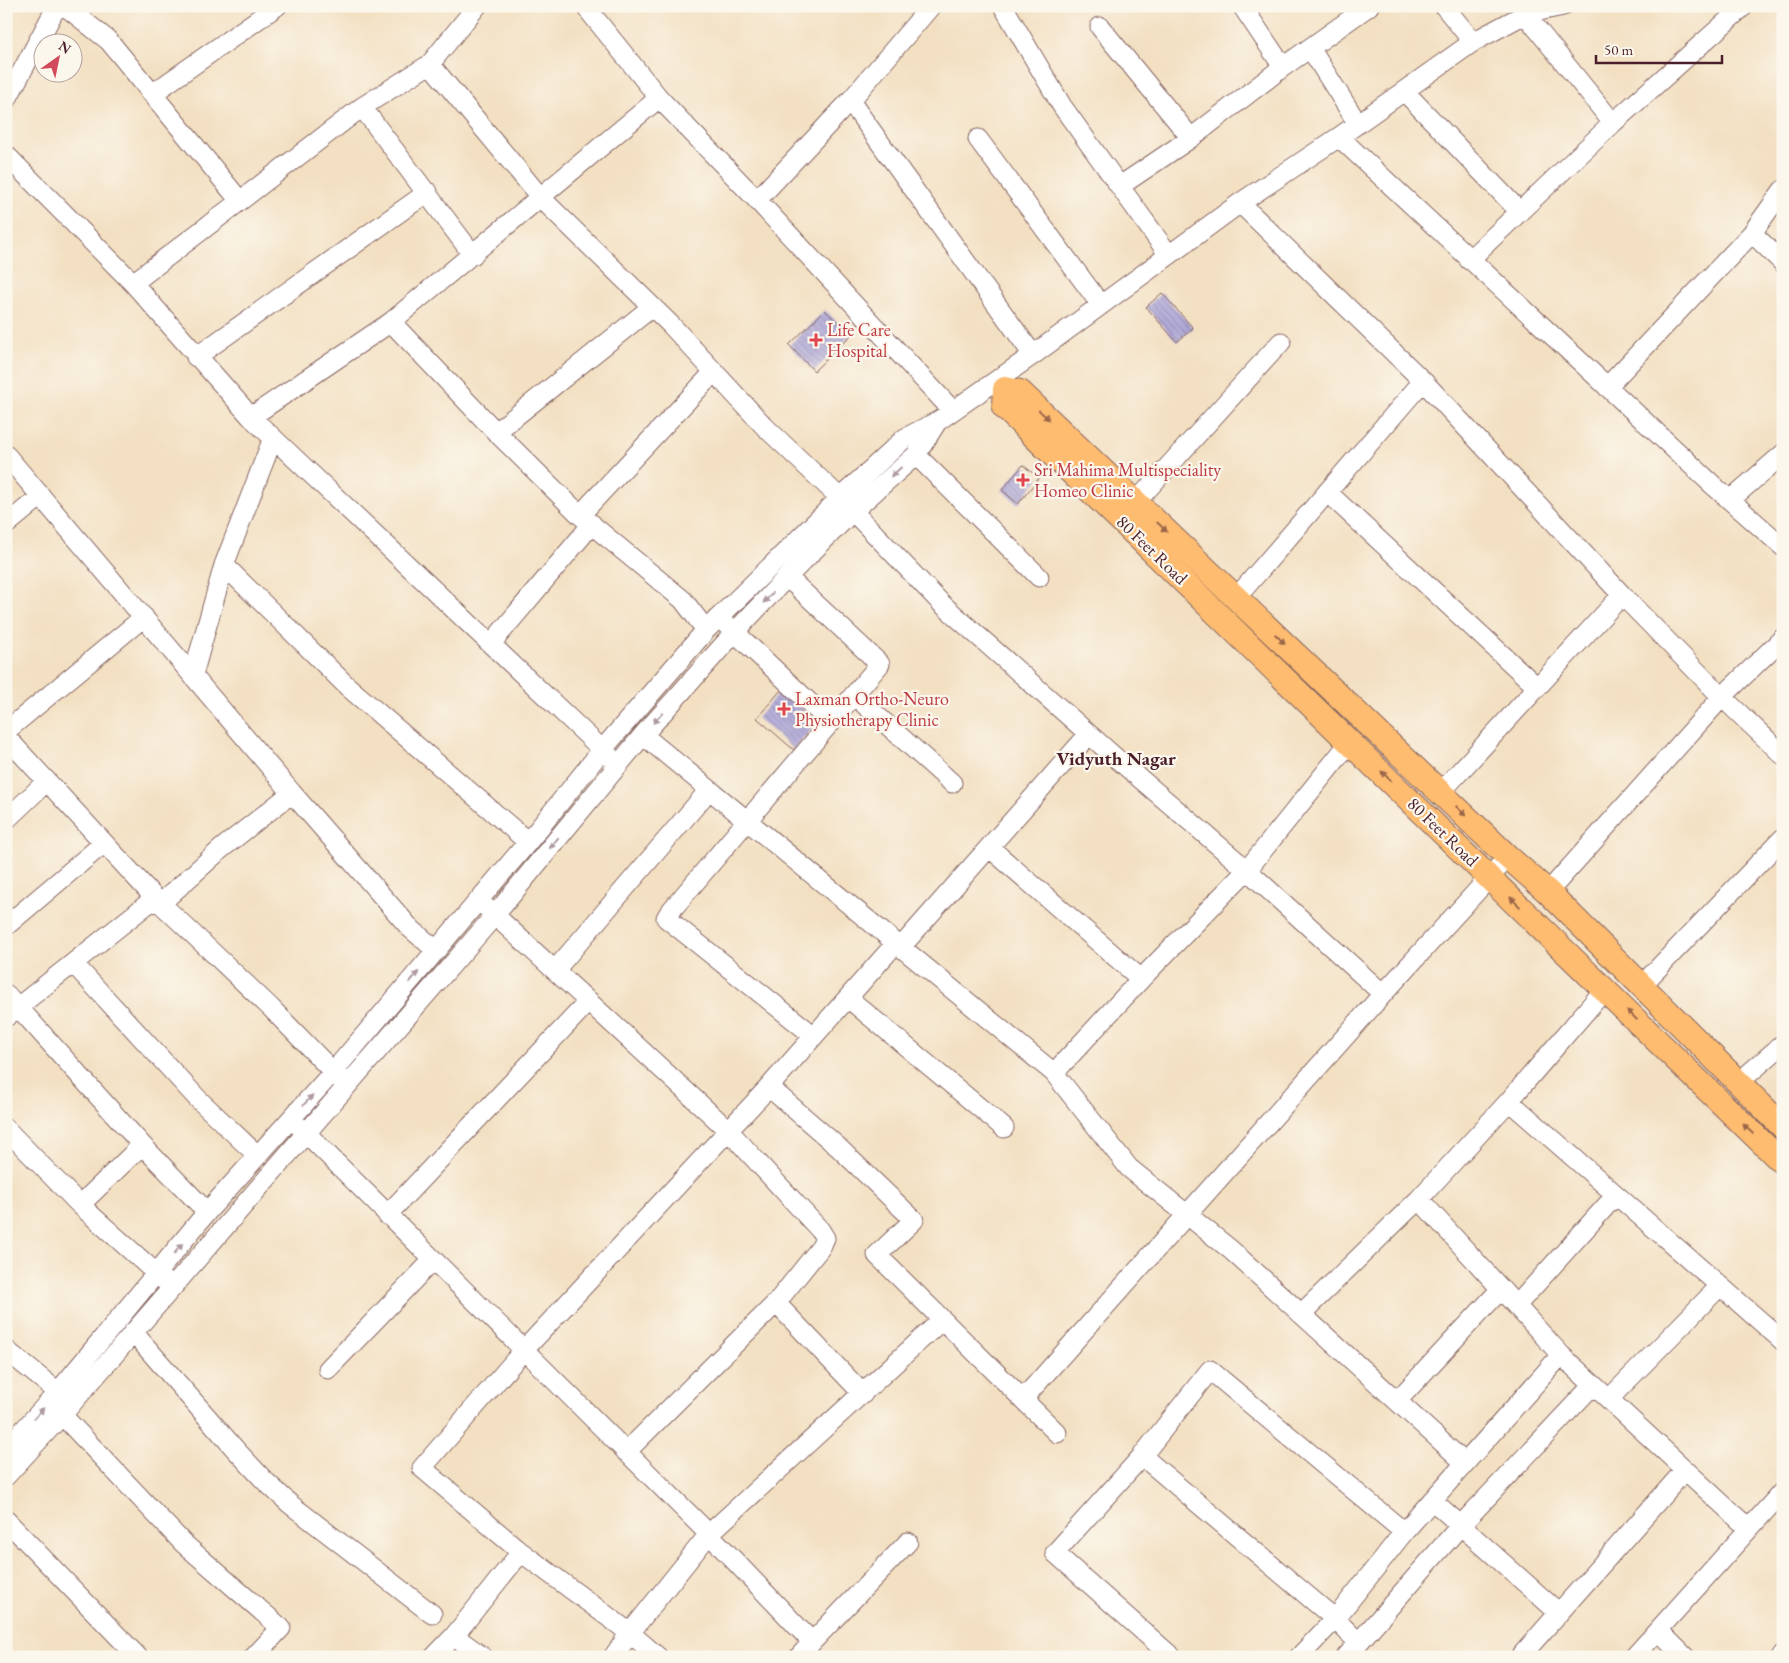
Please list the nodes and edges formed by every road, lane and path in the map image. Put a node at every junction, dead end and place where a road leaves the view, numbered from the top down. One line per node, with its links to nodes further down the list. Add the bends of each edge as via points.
1 (57, 6): 22 (street)
2 (65, 6): 20 (street, via 109,41)
3 (277, 6): 20 (street)
4 (477, 6): 17 (street)
5 (585, 6): 21 (street)
6 (931, 6): 23 (street)
7 (1003, 6): 31 (street, via 1062,106)
8 (1242, 6): 18 (street)
9 (1444, 6): 15 (street)
10 (1563, 6): 13 (street)
11 (1744, 6): 25 (street)
12 (1363, 8): 16 (street)
13 (1525, 14): 15 (street); 25 (street)
14 (1100, 27): 27 (street)
15 (1473, 42): 19 (street)
16 (1310, 48): 18 (street); 26 (street)
17 (430, 64): 24 (street); 34 (street)
18 (1283, 68): 27 (street)
19 (1404, 91): 26 (street); 38 (street)
20 (152, 94): 36 (street)
21 (659, 98): 34 (street); 35 (street)
22 (6, 101)
23 (850, 101): 35 (street); 49 (street)
24 (362, 107): 33 (street); 36 (street)
25 (1612, 123): 38 (street)
26 (1358, 124): 28 (street)
27 (1191, 138): 31 (street)
28 (1339, 138): 37 (street); 42 (street)
29 (978, 139): 45 (street)
30 (6, 155): 44 (street)
31 (1120, 186): 41 (street)
32 (1783, 190): 39 (street)
33 (428, 192): 40 (street); 50 (street)
34 (542, 198): 40 (street); 46 (street)
35 (757, 200): 55 (street)
36 (240, 201): 44 (street)
37 (1240, 203): 41 (street); 52 (street)
38 (1520, 212): 42 (street)
39 (1752, 233): 43 (street); 54 (street)
40 (473, 255): 47 (street)
41 (1169, 255): 45 (street)
42 (1469, 260): 54 (street)
43 (1783, 263)
44 (133, 283): 50 (street)
45 (1101, 305): 49 (street)
46 (652, 307): 51 (street); 57 (street)
47 (391, 322): 56 (street); 57 (street)
48 (1281, 342): 65 (street)
49 (1033, 355): 53 (street)
50 (196, 357): 56 (street)
51 (714, 372): 66 (street, via 764,426); 67 (street)
52 (1423, 381): 62 (street); 73 (street)
53 (1000, 384): 55 (street); 65 (main road, 80 Feet Road, one-way to 65, via 1020,392); 89 (main road, 80 Feet Road, via 1004,407)
54 (1607, 387): 64 (street)
55 (945, 415): 60 (street); 66 (street, via 905,438)
56 (251, 417): 58 (street)
57 (496, 432): 67 (street)
58 (273, 438): 70 (street); 79 (street)
59 (1783, 454): 64 (street)
60 (916, 455): 66 (street, one-way to 66); 72 (street)
61 (6, 456): 63 (street)
62 (1327, 492): 74 (street); 81 (street)
63 (42, 496): 68 (street); 75 (street)
64 (1730, 500): 69 (street)
65 (1136, 502): 74 (main road, 80 Feet Road, one-way to 74)
66 (847, 504): 71 (street); 76 (street); 86 (street, via 942,604)
67 (586, 519): 76 (street); 79 (street)
68 (6, 525)
69 (1783, 547)
70 (224, 565): 80 (street); 101 (street, via 347,686)
71 (788, 577): 77 (street, one-way to 77); 82 (street, via 880,662)
72 (1039, 578)
73 (1622, 595): 81 (street); 83 (street)
74 (1236, 598): 96 (main road, 80 Feet Road, one-way to 96)
75 (144, 617): 80 (street); 85 (street)
76 (712, 623): 77 (street); 90 (street)
77 (734, 632): 84 (street); 87 (street, one-way to 87)
78 (1783, 638): 83 (street)
79 (492, 644): 90 (street)
80 (193, 675): 97 (street)
81 (1538, 687): 96 (street)
82 (855, 696): 84 (street); 94 (street)
83 (1722, 697): 91 (street); 107 (street)
84 (831, 723): 99 (street)
85 (6, 731)
86 (1089, 734): 103 (street); 105 (street)
87 (643, 735): 92 (street); 95 (street)
88 (6, 737): 93 (street)
89 (1350, 742): 105 (street); 106 (main road, 80 Feet Road, one-way to 89)
90 (602, 750): 92 (street); 101 (street)
91 (1783, 755)
92 (618, 765): 110 (street, one-way to 110)
93 (47, 781): 98 (street); 102 (street)
94 (952, 783)
95 (709, 790): 99 (street); 115 (street)
96 (1441, 792): 104 (main road, 80 Feet Road, one-way to 104)
97 (292, 793): 109 (street); 113 (street, via 410,928)
98 (6, 820)
99 (748, 822): 112 (street); 123 (street, via 666,918)
100 (1783, 838): 117 (street)
101 (528, 842): 108 (street)
102 (104, 843): 109 (street); 111 (street)
103 (990, 848): 112 (street); 116 (street)
104 (1508, 857): 106 (street); 107 (main road, 80 Feet Road)
105 (1247, 870): 116 (street); 119 (street)
106 (1490, 878): 118 (main road, 80 Feet Road, one-way to 106); 119 (street)
107 (1548, 892): 117 (main road, 80 Feet Road)
108 (478, 900): 110 (street); 113 (street)
109 (157, 901): 114 (street); 125 (street, via 271,1008)
110 (495, 915): 115 (street); 128 (street)
111 (6, 926)
112 (898, 945): 120 (street); 126 (street)
113 (436, 950): 125 (street, one-way to 113)
114 (74, 963): 122 (street); 138 (street, via 197,1098)
115 (556, 969): 121 (street)
116 (1141, 979): 126 (street)
117 (1642, 984): 127 (main road, 80 Feet Road)
118 (1605, 990): 130 (street); 139 (main road, 80 Feet Road, one-way to 118)
119 (1383, 994): 145 (street)
120 (848, 998): 123 (street); 133 (street)
121 (589, 1001): 135 (street); 144 (street)
122 (10, 1006): 137 (street)
123 (814, 1036): 129 (street)
124 (1783, 1044): 127 (street)
125 (333, 1072): 128 (street); 131 (street, one-way to 125)
126 (1054, 1073): 145 (street, via 1129,1168)
127 (1738, 1084): 132 (main road, 80 Feet Road)
128 (348, 1086): 136 (street)
129 (769, 1087): 135 (street); 154 (street, via 914,1220 877,1255)
130 (1509, 1101): 140 (street); 141 (street)
131 (292, 1118): 136 (street); 138 (street)
132 (1783, 1126)
133 (1004, 1128)
134 (6, 1130): 142 (street)
135 (728, 1130): 151 (street, via 825,1238); 158 (street)
136 (307, 1134): 144 (street); 149 (street)
137 (142, 1145): 142 (street); 143 (street)
138 (257, 1155): 143 (street)
139 (1783, 1163)
140 (1616, 1195): 148 (street); 152 (street)
141 (1419, 1199): 150 (street); 153 (street)
142 (80, 1205): 147 (street)
143 (207, 1212): 147 (street, one-way to 143)
144 (387, 1214): 146 (street)
145 (1186, 1214): 153 (street); 164 (street)
146 (433, 1260): 158 (street); 160 (street)
147 (157, 1275): 149 (street); 162 (street)
148 (1720, 1286): 156 (street); 165 (street)
149 (174, 1287): 155 (street)
150 (1501, 1289): 152 (street); 166 (street)
151 (776, 1303): 163 (street); 170 (street)
152 (1516, 1306): 159 (street)
153 (1301, 1314): 166 (street)
154 (942, 1320): 163 (street); 164 (street)
155 (134, 1332): 167 (street); 185 (street, via 234,1450 264,1480 290,1504)
156 (1783, 1341)
157 (6, 1350): 162 (street)
158 (523, 1351): 170 (street); 183 (street, via 422,1468)
159 (1561, 1355): 161 (street); 172 (street)
160 (328, 1369)
161 (1593, 1385): 165 (street); 178 (street)
162 (58, 1392): 169 (street, one-way to 162)
163 (863, 1394): 181 (street)
164 (1023, 1399): 168 (street)
165 (1609, 1399): 173 (street)
166 (1398, 1401): 172 (street)
167 (62, 1415): 174 (street); 193 (street, via 183,1543 281,1628)
168 (1057, 1433)
169 (6, 1449)
170 (626, 1452): 181 (street)
171 (1142, 1456): 180 (street, via 1210,1370); 186 (street); 199 (street, via 1055,1553)
172 (1465, 1462): 176 (street)
173 (1685, 1470): 179 (street); 184 (street)
174 (6, 1476)
175 (1780, 1498): 179 (street)
176 (1432, 1500): 178 (street); 180 (street)
177 (6, 1520): 192 (street)
178 (1461, 1525): 184 (street); 191 (street)
179 (1748, 1528): 187 (street)
180 (1404, 1532): 186 (street)
181 (709, 1534): 188 (street); 190 (street)
182 (908, 1542): 190 (street)
183 (521, 1552): 188 (street); 189 (street)
184 (1559, 1613): 202 (street)
185 (432, 1614)
186 (1334, 1619): 191 (street); 200 (street)
187 (1658, 1630): 203 (street); 204 (street)
188 (630, 1633): 196 (street); 197 (street)
189 (454, 1636): 194 (street); 195 (street)
190 (812, 1642): 198 (street)
191 (1358, 1642): 201 (street)
192 (138, 1657)
193 (254, 1657)
194 (434, 1657)
195 (483, 1657)
196 (613, 1657)
197 (658, 1657)
198 (799, 1657)
199 (1172, 1657)
200 (1299, 1657)
201 (1346, 1657)
202 (1520, 1657)
203 (1634, 1657)
204 (1684, 1657)

